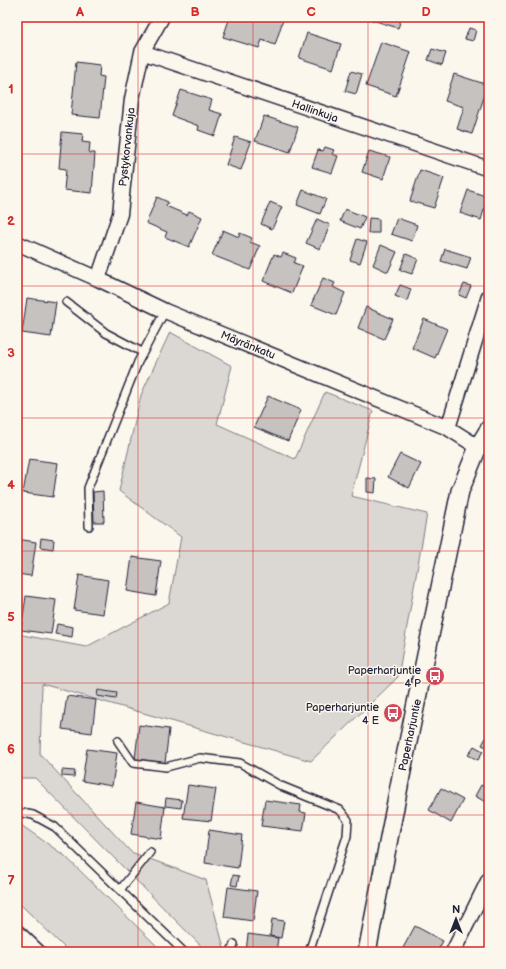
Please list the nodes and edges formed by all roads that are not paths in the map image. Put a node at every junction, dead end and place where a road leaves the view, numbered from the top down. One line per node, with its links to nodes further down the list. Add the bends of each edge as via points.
1 (162, 17): 2 (street, Pystykorvankuja)
2 (142, 52): 3 (street, Hallinkuja); 5 (street, Pystykorvankuja, via 132,98 120,214)
3 (489, 169)
4 (17, 243): 5 (street, Mäyränkatu)
5 (98, 279): 8 (street, Mäyränkatu)
6 (489, 296): 10 (street)
7 (66, 302): 9 (lane, via 106,333)
8 (165, 311): 9 (lane); 10 (street, Mäyränkatu)
9 (142, 352): 13 (lane, via 88,488)
10 (448, 428): 12 (street, Mäyränkatu)
11 (489, 429): 12 (street, Paperharjuntie)
12 (478, 448): 25 (street, Paperharjuntie, via 460,491)
13 (89, 526)
14 (118, 741): 24 (lane, via 133,763 166,767 200,758 240,763 282,786 340,810 348,820 347,836)
15 (17, 812): 18 (lane, via 33,815 55,827)
16 (150, 852): 18 (lane)
17 (489, 879): 26 (street)
18 (120, 890): 22 (lane)
19 (17, 932): 21 (street)
20 (234, 944): 23 (lane)
21 (38, 952)
22 (184, 952)
23 (231, 952)
24 (309, 952)
25 (367, 952)
26 (453, 952)

